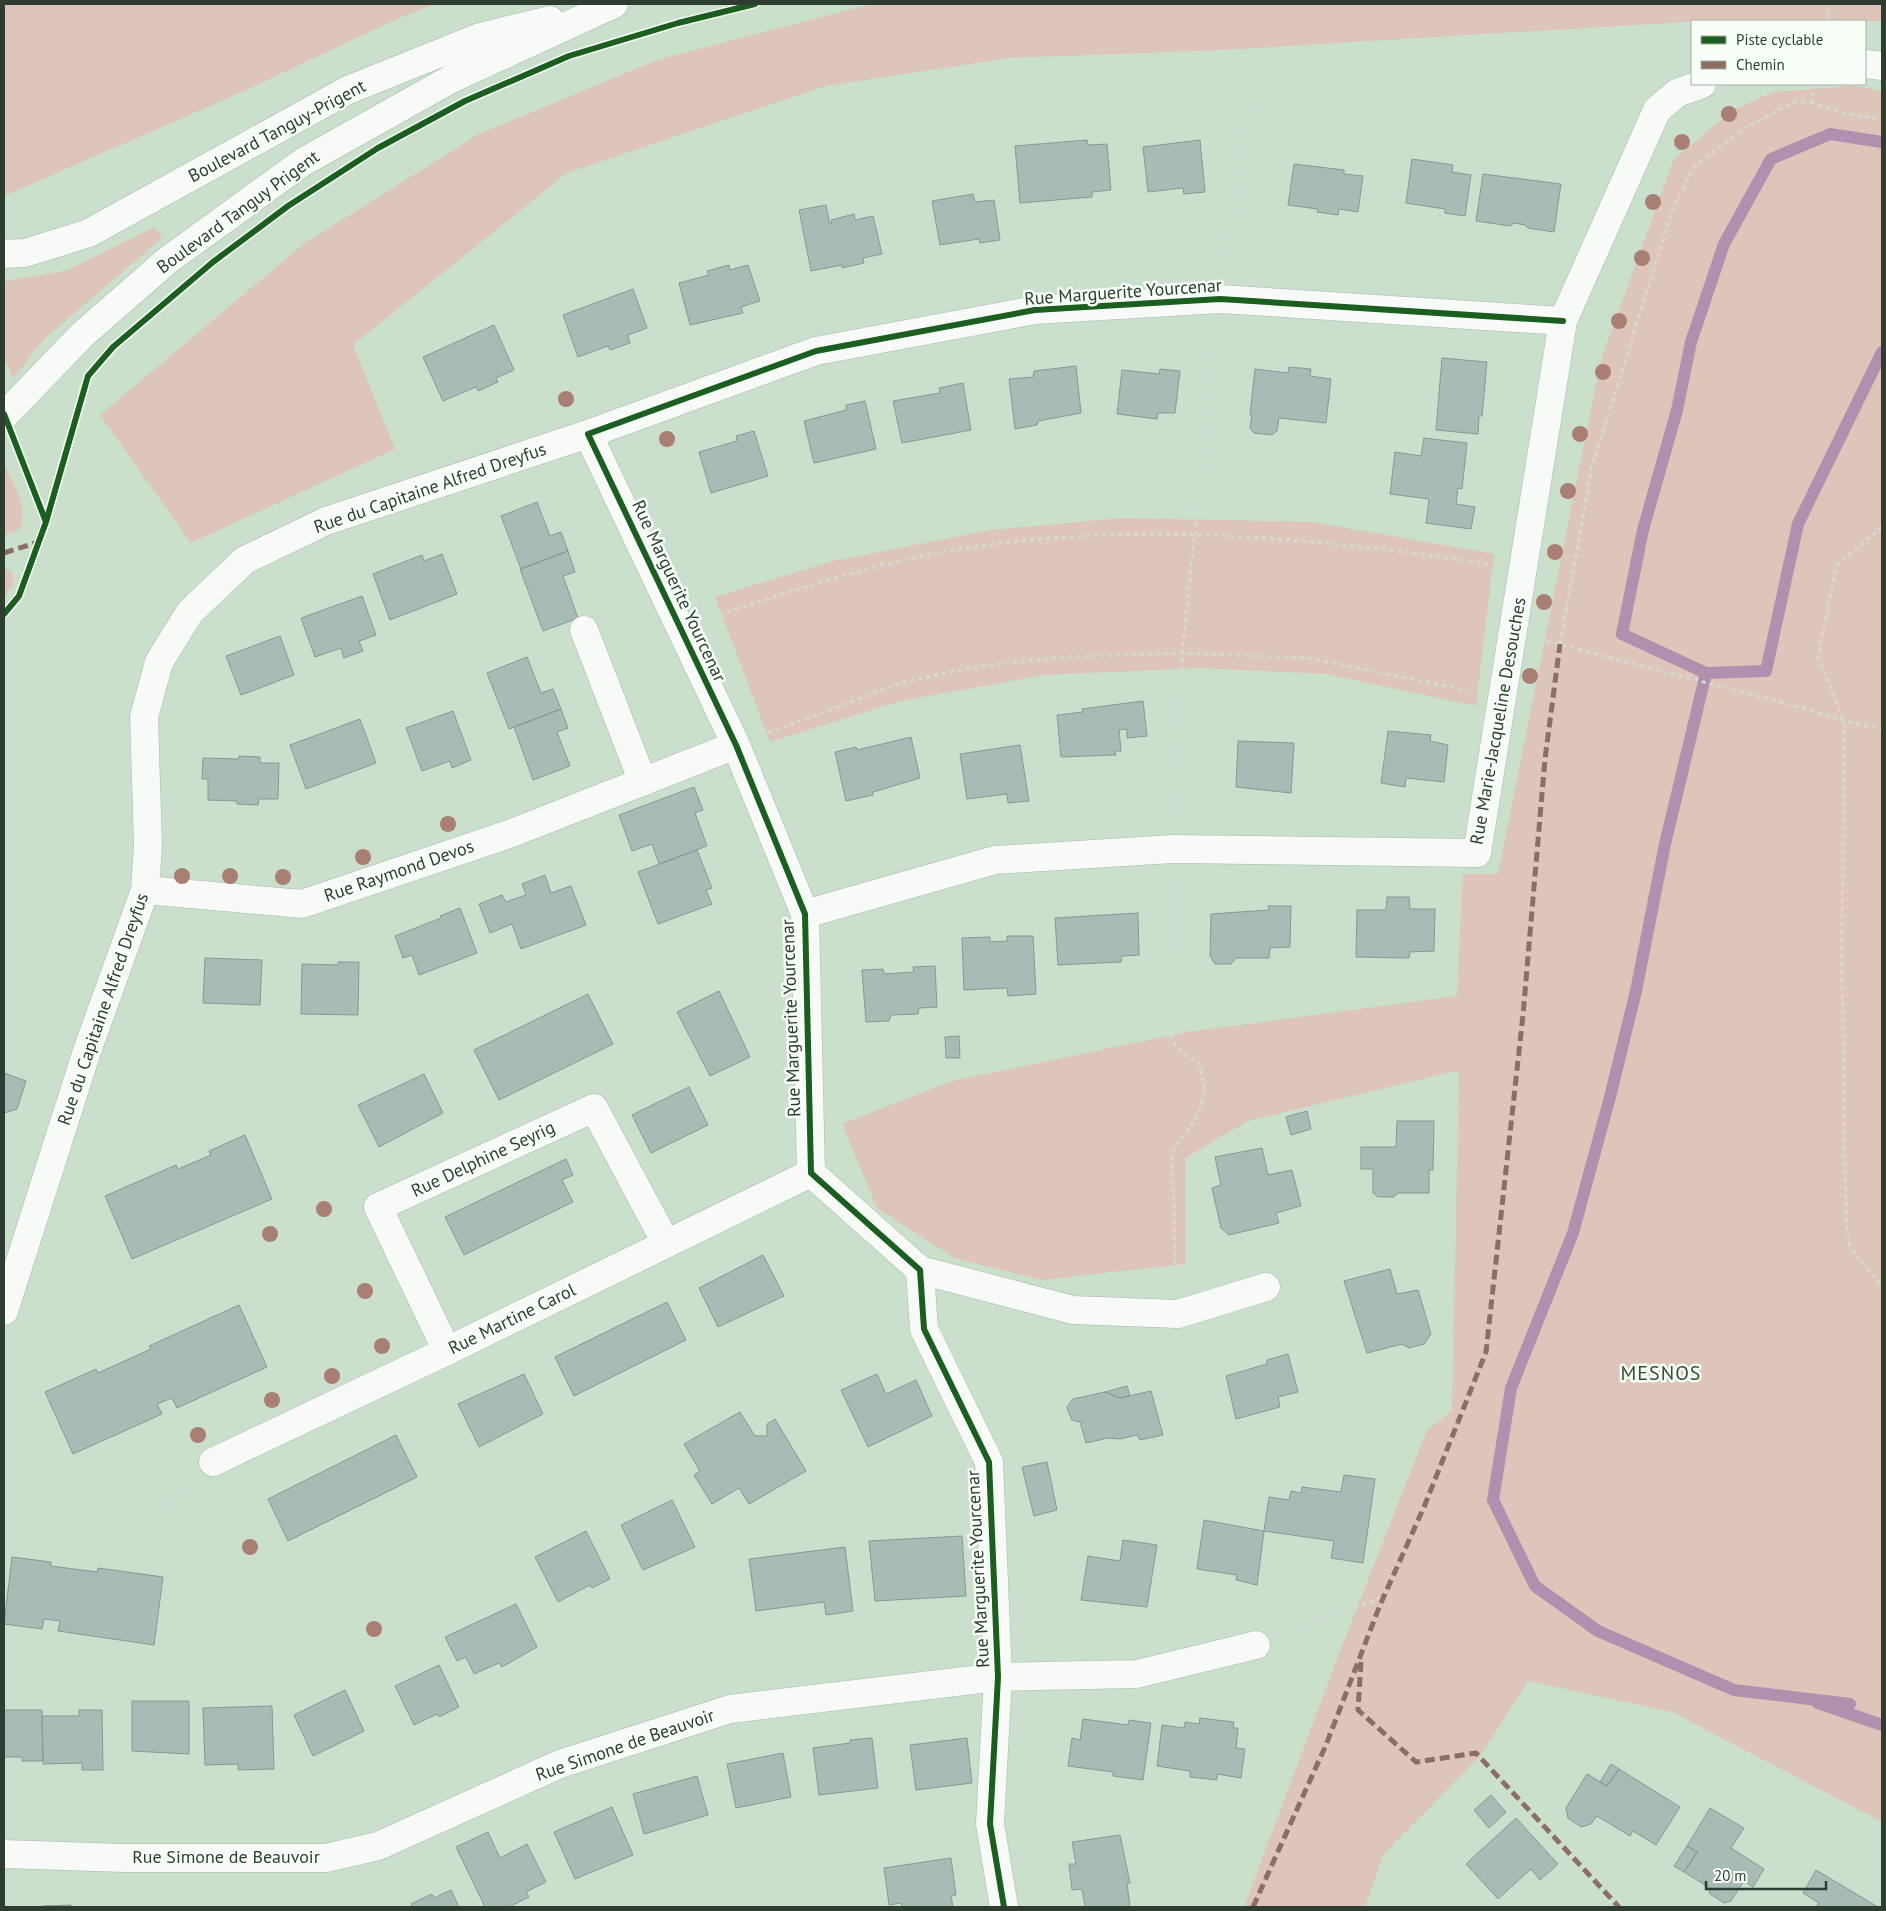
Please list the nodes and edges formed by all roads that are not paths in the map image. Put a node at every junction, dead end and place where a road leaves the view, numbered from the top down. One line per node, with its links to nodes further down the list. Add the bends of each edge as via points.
1 (614, 4): 5 (street, Boulevard Tanguy-Prigent, via 480,37 348,90 89,233 25,254); 7 (street, Boulevard Tanguy Prigent, via 451,79 303,162 168,260 82,335)
2 (1866, 64): 3 (street)
3 (1882, 66)
4 (1699, 85): 6 (street, Rue Marie-Jacqueline Desouches, via 1677,93 1657,110)
5 (4, 254)
6 (1563, 321): 8 (street, Rue Marguerite Yourcenar, via 1220,299 1035,310 816,351); 13 (street, Rue Marie-Jacqueline Desouches, via 1477,852 1173,849 995,860)
7 (4, 416)
8 (588, 434): 10 (street, Rue Marguerite Yourcenar); 12 (street, Rue du Capitaine Alfred Dreyfus, via 326,521 245,560 190,612 158,662 144,717 148,844)
9 (584, 630): 11 (street)
10 (736, 745): 11 (street, Rue Raymond Devos); 13 (street, Rue Marguerite Yourcenar)
11 (643, 782): 12 (street, Rue Raymond Devos, via 512,832 302,904)
12 (145, 890): 18 (street, Rue du Capitaine Alfred Dreyfus, via 87,1051)
13 (805, 914): 14 (street, Rue Marguerite Yourcenar)
14 (810, 1173): 15 (street, Rue Martine Carol); 16 (street)
15 (666, 1242): 19 (street, Rue Martine Carol); 19 (street, Rue Delphine Seyrig, via 594,1108 378,1207)
16 (920, 1270): 17 (street, via 1073,1310 1178,1314); 22 (street, Rue Marguerite Yourcenar, via 924,1329 989,1462)
17 (1266, 1287)
18 (4, 1311)
19 (447, 1351): 20 (street, Rue Martine Carol)
20 (213, 1462)
21 (1256, 1645): 22 (street, Rue Simone de Beauvoir, via 1137,1674)
22 (998, 1677): 23 (street, Rue Simone de Beauvoir, via 730,1709 560,1764 378,1846 326,1858 123,1858); 24 (street, Rue Marguerite Yourcenar, via 990,1824)
23 (4, 1854)
24 (1004, 1907)

